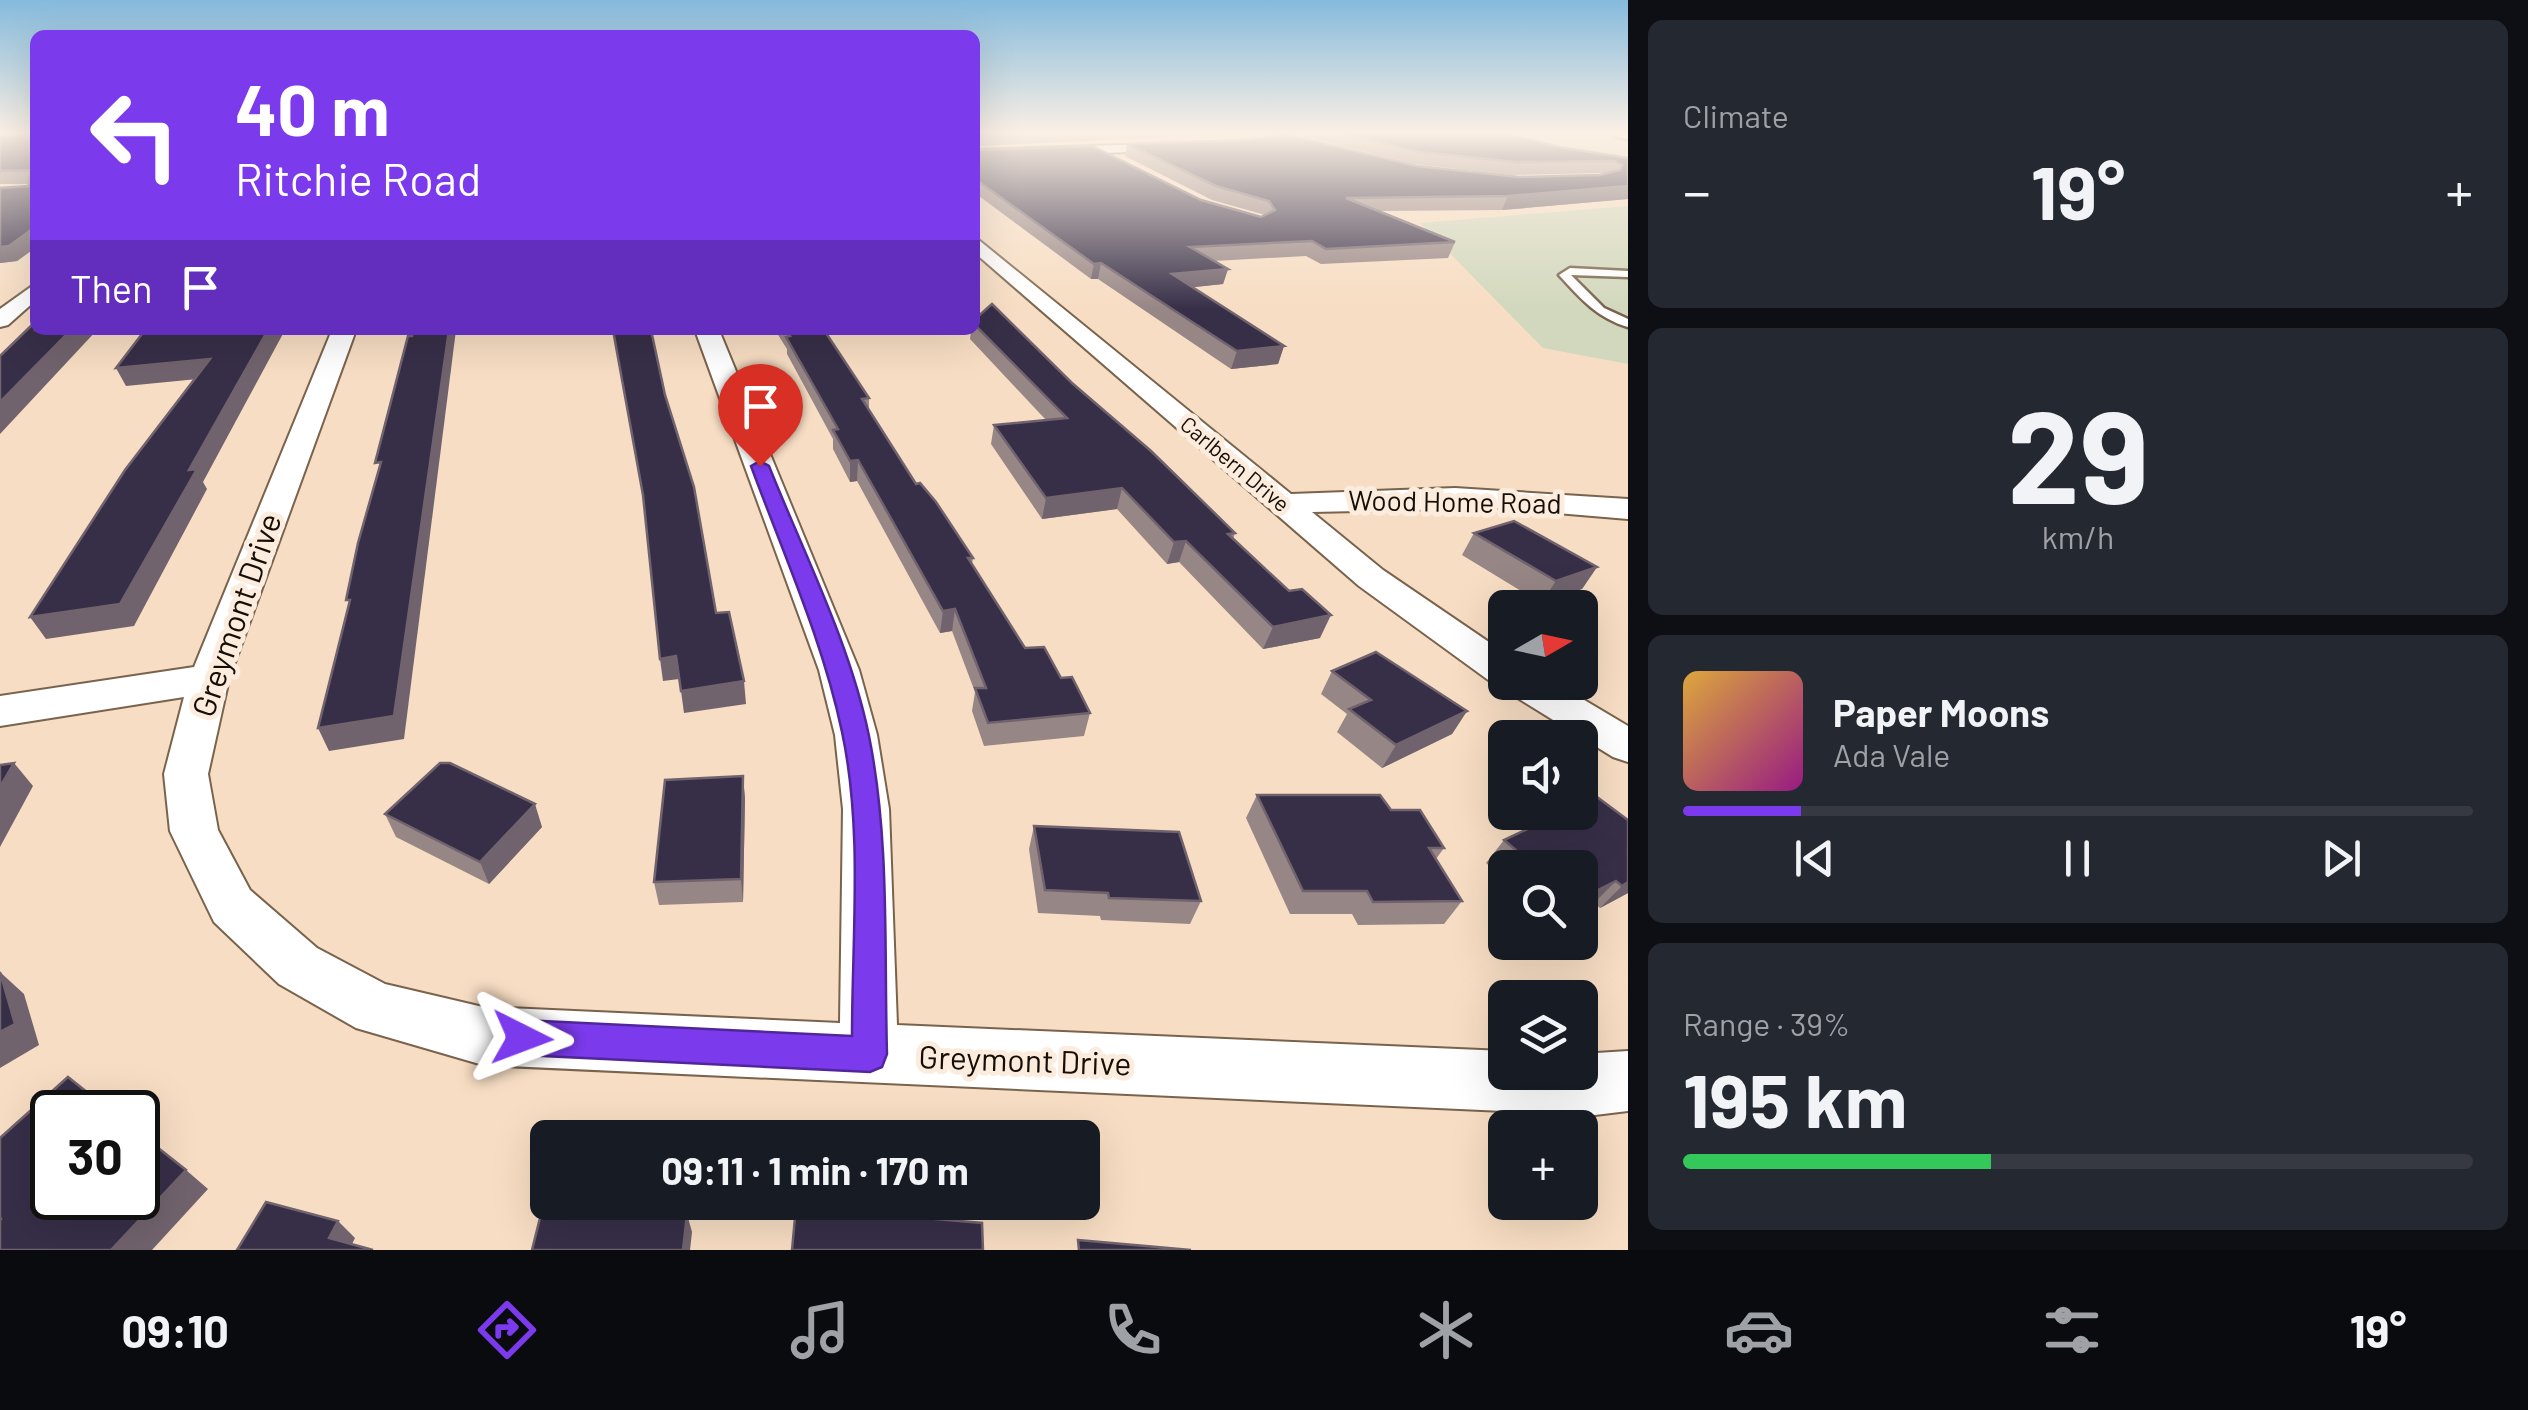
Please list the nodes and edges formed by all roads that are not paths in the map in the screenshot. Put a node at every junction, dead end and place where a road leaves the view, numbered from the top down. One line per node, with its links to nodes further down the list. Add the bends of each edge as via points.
1 (980, 247): 8 (street, Carlbern Drive)
2 (1628, 274): 5 (lane, via 1564,276 1599,314)
3 (30, 294): 4 (street)
4 (0, 320)
5 (1628, 323)
6 (342, 335): 11 (street, Greymont Drive)
7 (709, 335): 15 (street, via 839,670 856,735 866,809)
8 (1282, 504): 9 (street, Wood Home Road, via 1444,496); 10 (street, Carlbern Drive)
9 (1628, 509)
10 (1488, 660)
11 (209, 679): 13 (street); 15 (street, Greymont Drive, via 186,774 194,831 232,906 298,966 376,1009 483,1036)
12 (1552, 700): 14 (street)
13 (0, 711)
14 (1628, 746)
15 (870, 1054): 16 (street, Greymont Drive, via 1595,1086)
16 (1628, 1081)

